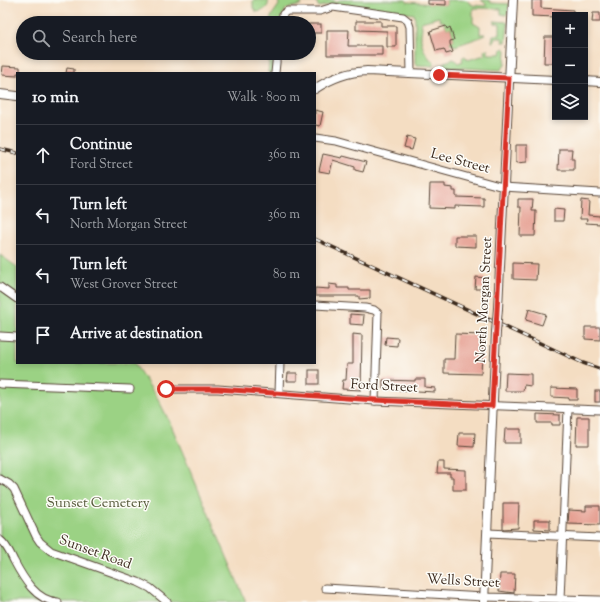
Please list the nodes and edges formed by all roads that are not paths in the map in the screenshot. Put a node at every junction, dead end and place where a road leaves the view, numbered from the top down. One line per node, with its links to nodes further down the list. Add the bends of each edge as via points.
1 (513, 0): 6 (street, North Morgan Street)
2 (283, 16): 5 (street, via 287,11 320,11 333,7 403,17 410,26)
3 (276, 60): 4 (street)
4 (275, 72)
5 (411, 73): 6 (street); 10 (street, via 355,72 335,78)
6 (509, 78): 7 (street); 14 (street, North Morgan Street)
7 (552, 80)
8 (588, 81): 9 (street)
9 (600, 82)
10 (316, 88)
11 (0, 94): 12 (street)
12 (16, 96)
13 (316, 138): 14 (street, Lee Street)
14 (503, 187): 15 (street, Lee Street); 27 (street, North Morgan Street, bridge)
15 (600, 193)
16 (0, 287): 17 (street)
17 (16, 298)
18 (316, 305): 26 (street, via 365,308 378,313)
19 (0, 336): 20 (street)
20 (16, 337)
21 (280, 364): 25 (street)
22 (0, 384): 23 (street)
23 (130, 389)
24 (166, 389): 25 (street, Ford Street)
25 (279, 393): 26 (street, Ford Street)
26 (375, 400): 27 (street, Ford Street)
27 (492, 406): 28 (street, Ford Street); 31 (street, North Morgan Street)
28 (568, 409): 29 (street, Ford Street); 32 (street)
29 (600, 410)
30 (0, 479): 41 (street, Sunset Road, via 14,489 36,536 51,551 138,582)
31 (488, 533): 32 (street); 36 (street, North Morgan Street)
32 (562, 537): 33 (street); 37 (street)
33 (600, 538)
34 (0, 540): 39 (street, via 7,547 28,584 42,597)
35 (325, 588): 36 (street, Wells Street)
36 (484, 599): 37 (street, Wells Street)
37 (560, 599): 38 (street, Wells Street)
38 (600, 600)
39 (54, 602): 40 (street)
40 (58, 602)
41 (167, 602)

